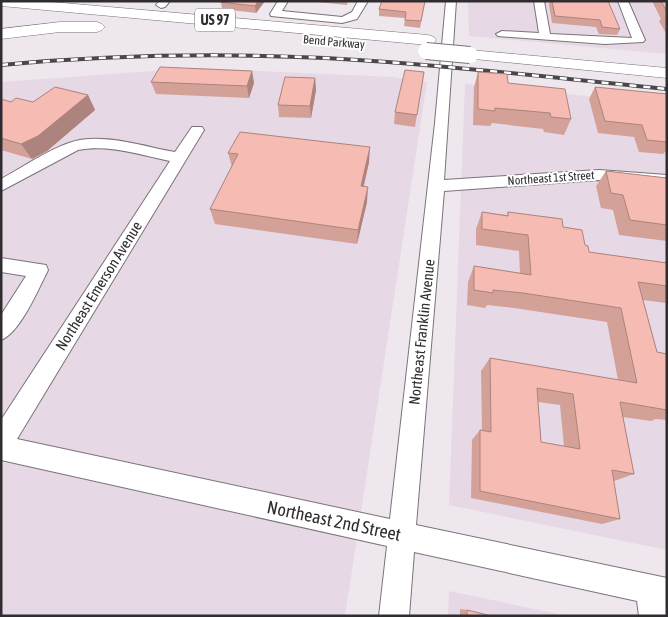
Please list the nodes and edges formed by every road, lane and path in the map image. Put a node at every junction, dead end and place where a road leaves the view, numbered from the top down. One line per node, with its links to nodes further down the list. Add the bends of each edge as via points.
1 (62, 1): 9 (highway)
2 (283, 1): 3 (street, via 275,14 342,20 358,14)
3 (363, 1)
4 (451, 1): 22 (street, Northeast Franklin Avenue)
5 (539, 1): 13 (street)
6 (623, 1): 13 (street, via 639,40)
7 (1, 2): 9 (highway, Bend Parkway / US 97)
8 (1, 11): 10 (highway, Bend Parkway / US 97)
9 (127, 13): 14 (highway, Bend Parkway / US 97)
10 (194, 29): 11 (highway, via 60,26); 14 (highway, Bend Parkway / US 97)
11 (1, 34)
12 (502, 34): 13 (street)
13 (545, 36)
14 (427, 45): 15 (highway, Bend Parkway / US 97, bridge)
15 (470, 49): 16 (highway, Bend Parkway / US 97); 17 (highway, Bend Parkway / US 97)
16 (667, 62)
17 (667, 73)
18 (197, 130): 19 (street, Northeast Emerson Avenue)
19 (180, 158): 21 (street, via 84,143); 25 (street, Northeast Emerson Avenue)
20 (667, 180): 22 (street, Northeast 1st Street, via 599,175)
21 (1, 186)
22 (436, 186): 27 (street, Northeast Franklin Avenue)
23 (1, 265): 24 (street, via 39,270)
24 (1, 331)
25 (1, 442)
26 (1, 448): 27 (street, Northeast 2nd Street)
27 (401, 536): 28 (street, Northeast 2nd Street); 29 (street, Northeast Franklin Avenue)
28 (657, 599)
29 (394, 616)

